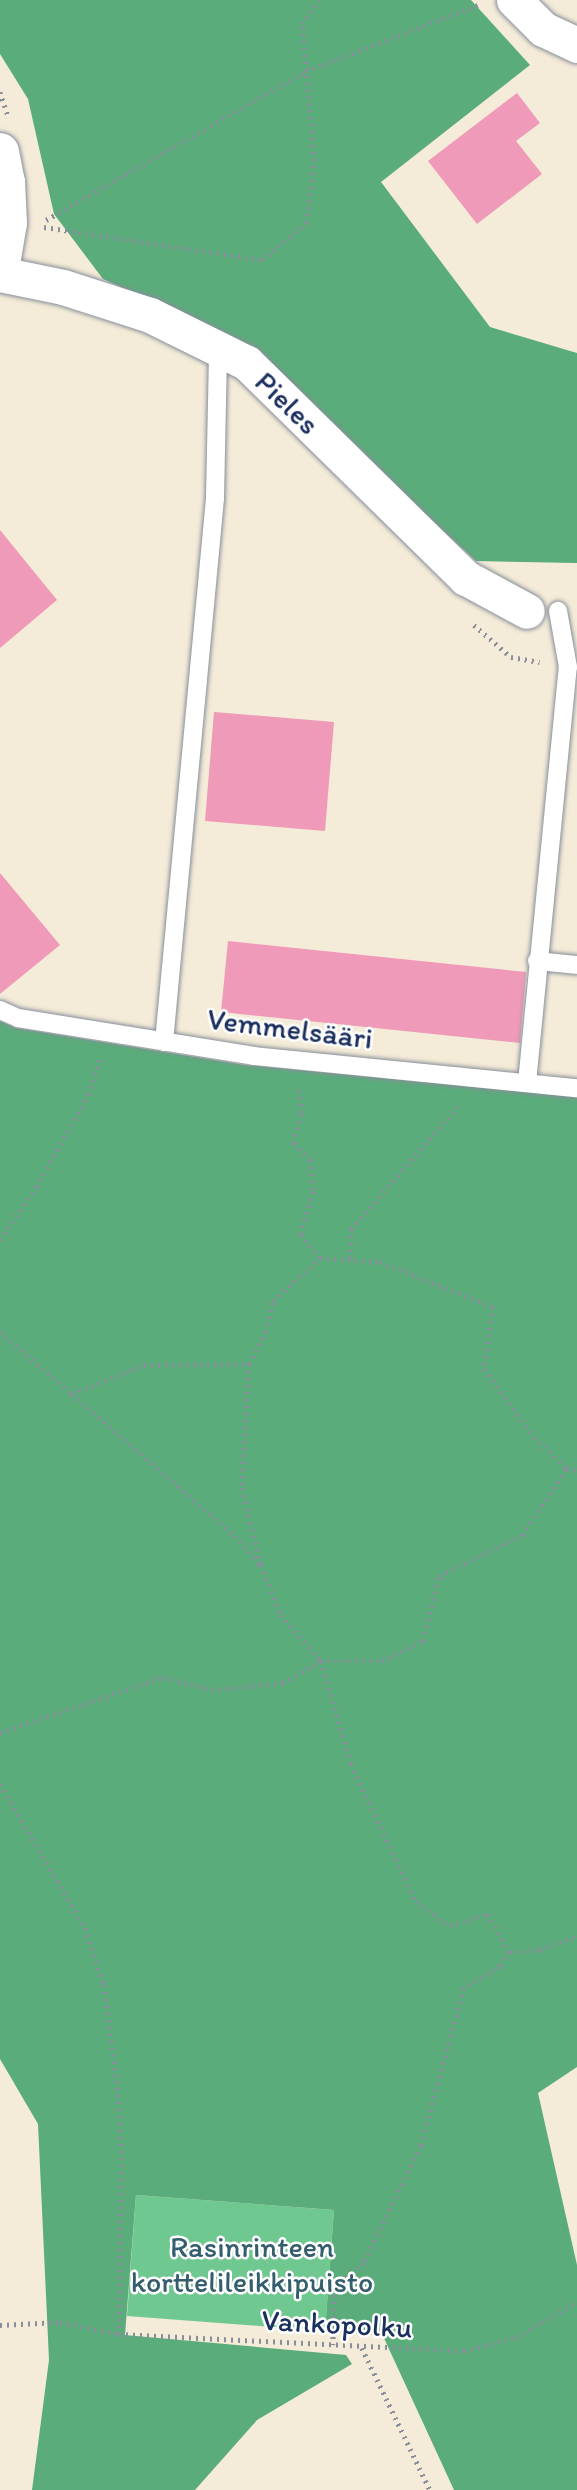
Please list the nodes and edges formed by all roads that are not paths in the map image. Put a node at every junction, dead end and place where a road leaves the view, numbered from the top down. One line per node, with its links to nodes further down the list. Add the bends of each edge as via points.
1 (514, 0): 2 (street, via 543,29)
2 (577, 44)
3 (0, 152): 4 (street, via 8,223)
4 (0, 272): 5 (street, Pieles, via 150,315)
5 (218, 349): 6 (street, Pieles, via 247,363 466,578); 10 (lane, via 215,498)
6 (543, 611): 7 (lane, via 568,667)
7 (537, 961): 8 (lane); 11 (lane)
8 (577, 965)
9 (0, 1010): 10 (lane, Vemmelsääri, via 18,1018)
10 (164, 1042): 11 (lane, Vemmelsääri)
11 (521, 1083): 12 (lane, Vemmelsääri)
12 (577, 1088)

